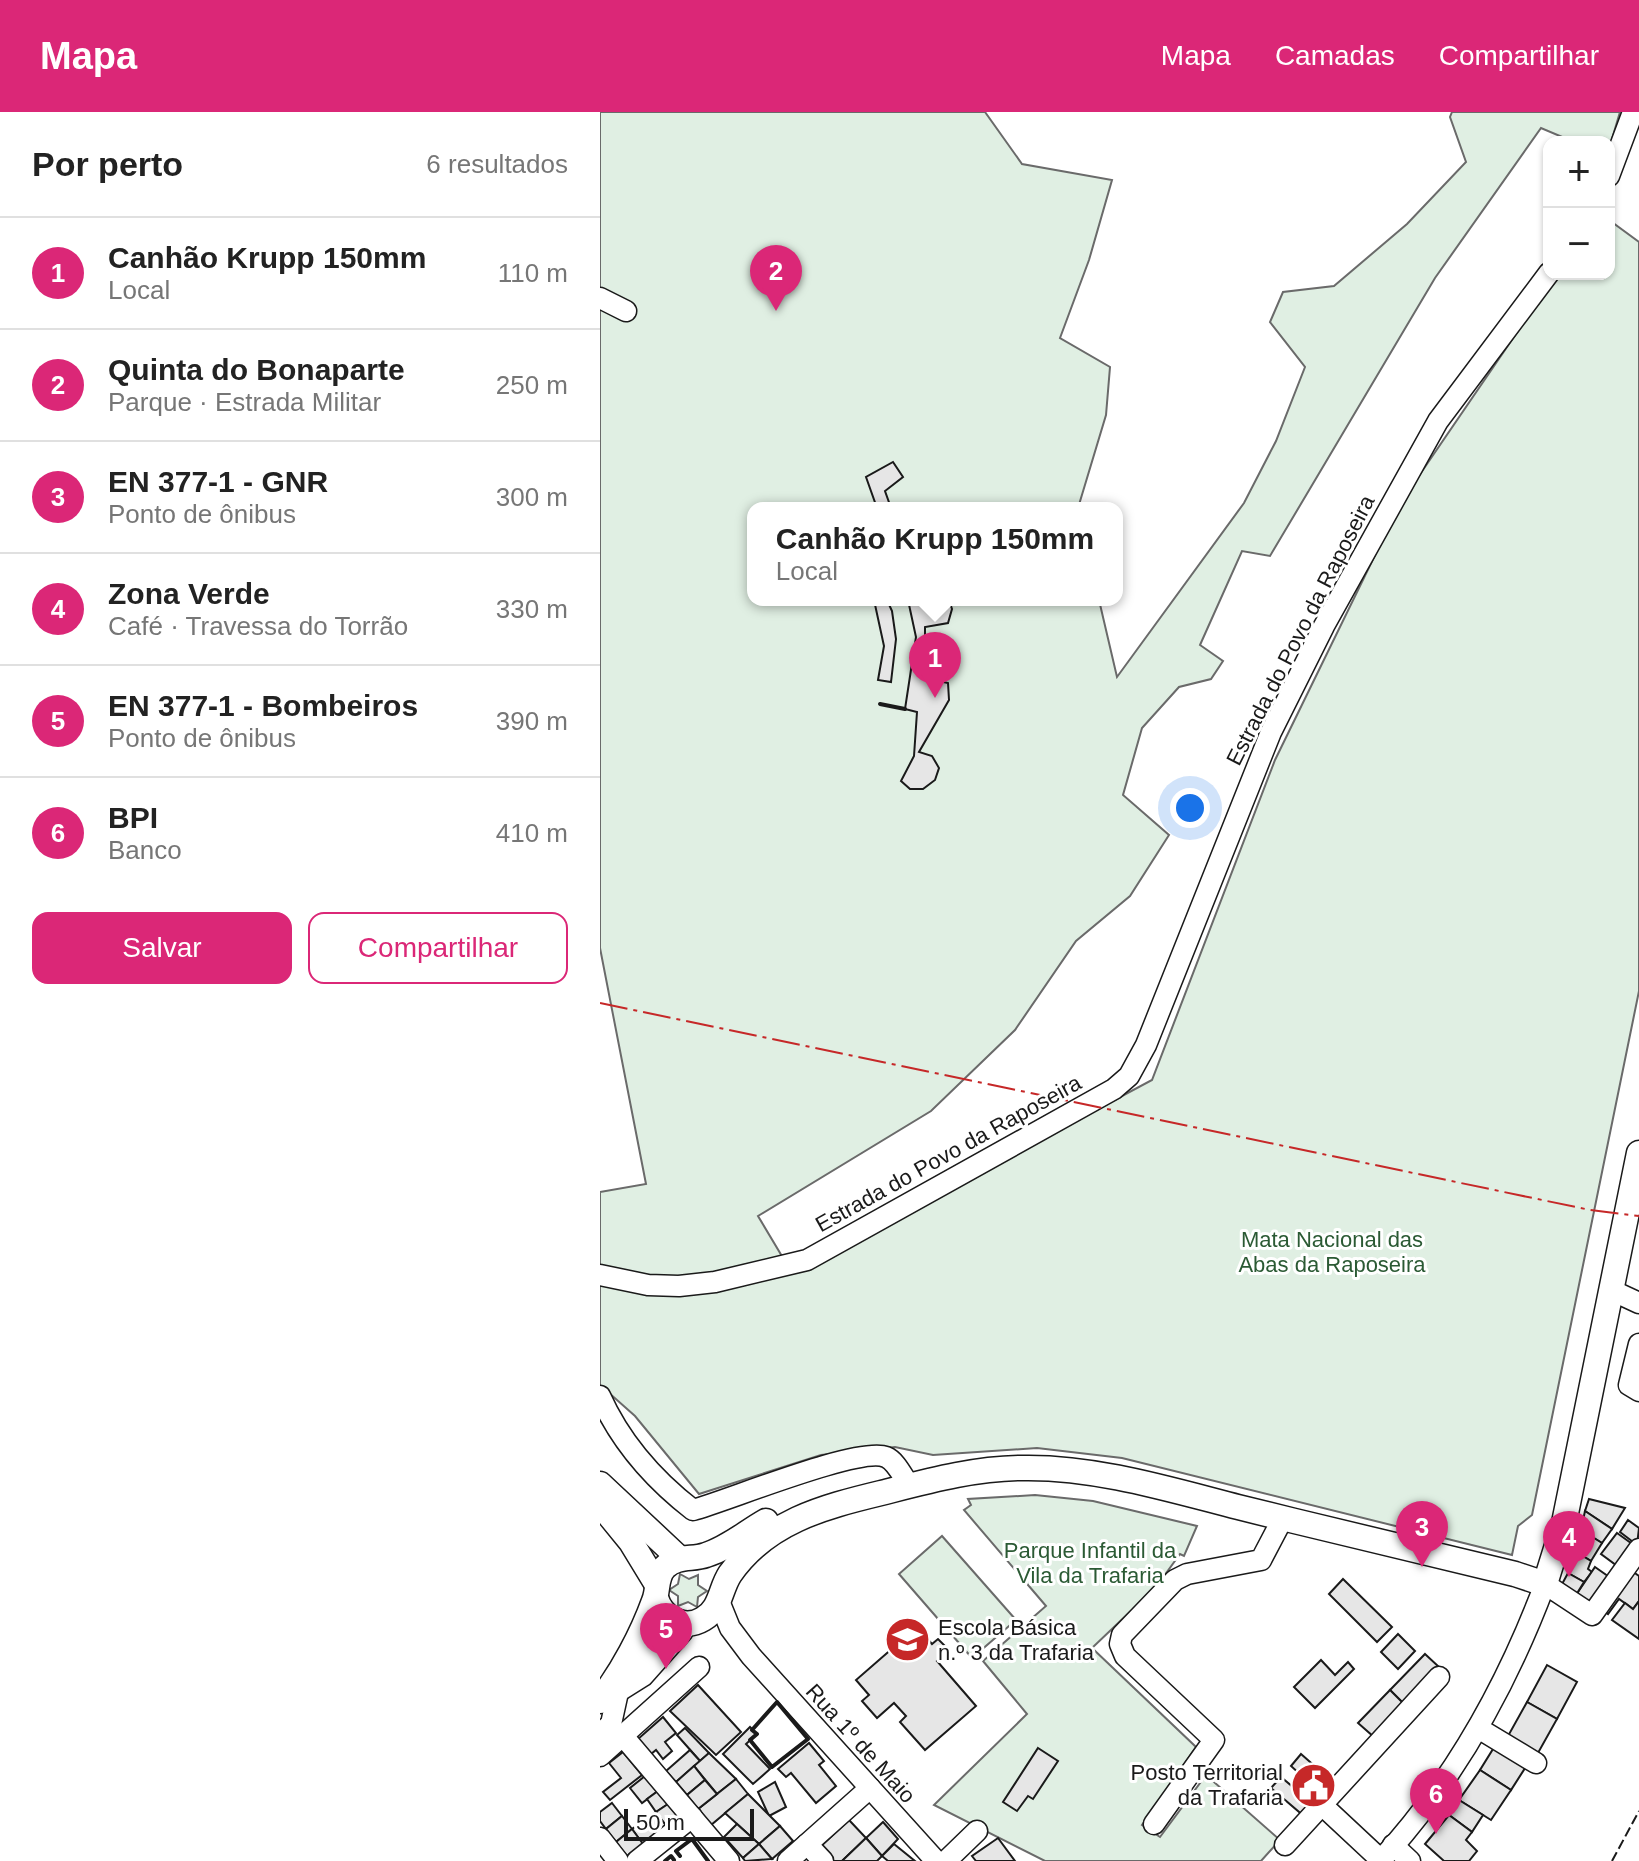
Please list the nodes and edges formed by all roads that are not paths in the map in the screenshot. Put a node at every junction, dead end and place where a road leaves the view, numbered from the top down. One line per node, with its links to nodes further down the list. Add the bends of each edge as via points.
1 (1633, 112): 2 (street)
2 (1615, 160)
3 (1544, 280): 8 (street, Estrada do Povo da Raposeira, via 1438,421 1324,626 1271,732 1129,1076 807,1260 679,1286)
4 (600, 298): 5 (street)
5 (626, 311)
6 (1639, 1153): 7 (main road)
7 (1635, 1194): 9 (main road)
8 (600, 1275)
9 (1611, 1290): 10 (street); 21 (main road, via 1564,1523)
10 (1639, 1303)
11 (1639, 1344): 12 (street, via 1629,1385)
12 (1639, 1391)
13 (600, 1396): 15 (street, via 637,1457 693,1510 811,1470 878,1456 893,1463)
14 (600, 1484): 20 (main road)
15 (909, 1485): 16 (main road); 18 (main road, via 1024,1467 1083,1472)
16 (849, 1501): 20 (main road, via 784,1513 723,1548); 23 (main road, via 793,1520 767,1536 738,1564)
17 (600, 1504): 22 (main road, via 631,1542)
18 (1283, 1518): 21 (main road); 37 (street, via 1261,1560 1175,1580 1122,1635 1125,1656 1214,1740)
19 (1639, 1549): 21 (street, via 1592,1615)
20 (688, 1558): 22 (main road, via 666,1566); 23 (main road, via 717,1574)
21 (1545, 1584): 29 (street)
22 (656, 1590): 24 (main road, via 663,1613); 28 (main road)
23 (720, 1596): 24 (main road, via 714,1611); 25 (street, Rua 1º de Maio, via 730,1628)
24 (689, 1623): 25 (street, Rua 1º de Maio, via 724,1633); 28 (main road, via 639,1660)
25 (751, 1656): 34 (street, Rua 1º de Maio)
26 (699, 1667): 31 (street)
27 (1439, 1677): 35 (street)
28 (604, 1699): 30 (street, via 611,1724)
29 (1478, 1728): 33 (street); 42 (street)
30 (600, 1734)
31 (623, 1736): 32 (street); 36 (street)
32 (600, 1756)
33 (1536, 1763)
34 (870, 1788): 40 (street); 48 (street, Rua 1º de Maio)
35 (1322, 1805): 41 (street); 42 (street)
36 (692, 1817): 44 (street); 45 (street)
37 (1154, 1824)
38 (977, 1831): 49 (street)
39 (600, 1838): 43 (street)
40 (807, 1844): 46 (street); 47 (street)
41 (1285, 1845)
42 (1384, 1857): 50 (street)
43 (618, 1861)
44 (637, 1861)
45 (729, 1861)
46 (788, 1861)
47 (823, 1861)
48 (936, 1861)
49 (946, 1861)
50 (1410, 1861)

